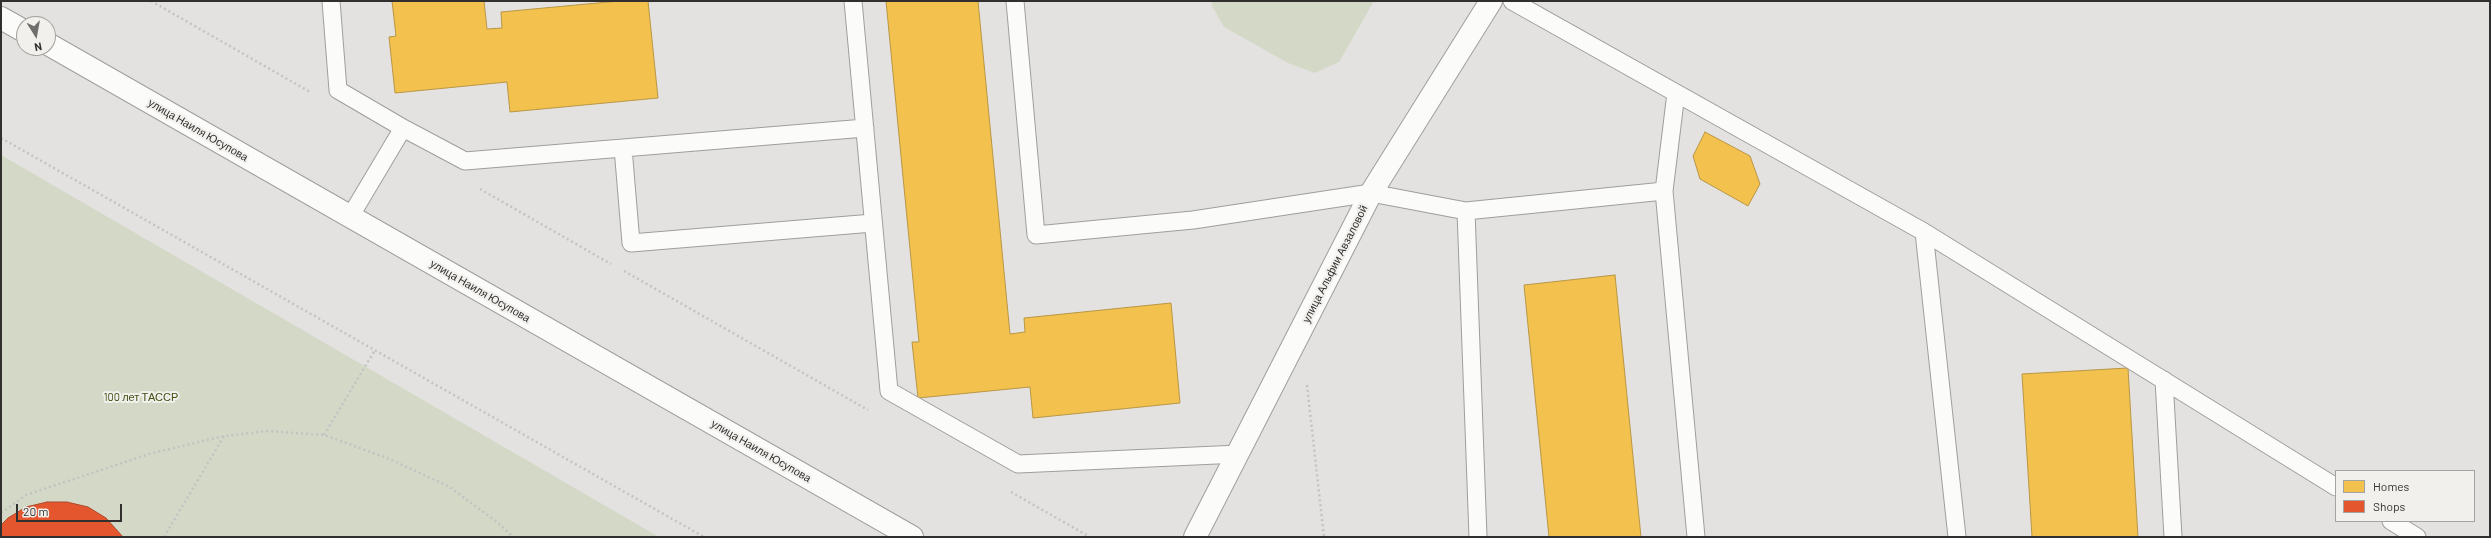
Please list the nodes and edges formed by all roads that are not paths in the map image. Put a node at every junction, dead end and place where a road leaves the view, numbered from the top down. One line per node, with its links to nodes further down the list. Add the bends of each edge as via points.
1 (331, 1): 10 (lane, via 338,90)
2 (853, 1): 11 (lane)
3 (1015, 1): 14 (lane, via 1036,235 1193,220)
4 (1491, 1): 14 (street, улица Альфии Авзаловой)
5 (1512, 1): 9 (lane)
6 (1, 18): 7 (street)
7 (16, 26)
8 (56, 49): 16 (street, улица Наиля Юсупова)
9 (1676, 92): 13 (lane); 18 (lane)
10 (403, 128): 12 (lane, via 465,161); 16 (lane)
11 (865, 128): 12 (lane); 17 (lane)
12 (623, 148): 17 (lane, via 631,243)
13 (1664, 191): 15 (lane); 26 (lane)
14 (1370, 194): 15 (lane); 20 (street, улица Альфии Авзаловой)
15 (1466, 210): 25 (lane)
16 (350, 217): 23 (street, улица Наиля Юсупова)
17 (873, 223): 20 (lane, via 889,391 1018,464)
18 (1924, 232): 19 (lane); 27 (lane)
19 (2164, 380): 21 (lane); 28 (lane)
20 (1239, 454): 24 (street, улица Альфии Авзаловой)
21 (2335, 486)
22 (2393, 522): 29 (lane)
23 (912, 537)
24 (1195, 537)
25 (1478, 537)
26 (1696, 537)
27 (1957, 537)
28 (2173, 537)
29 (2416, 537)

